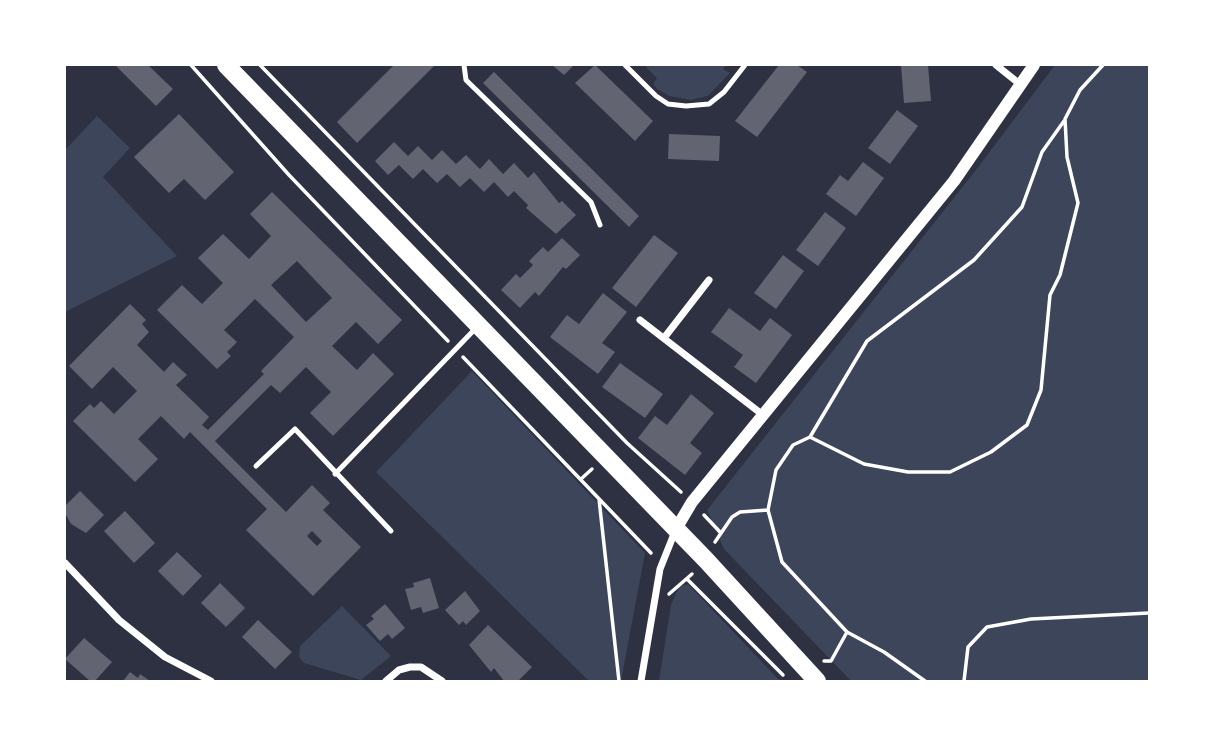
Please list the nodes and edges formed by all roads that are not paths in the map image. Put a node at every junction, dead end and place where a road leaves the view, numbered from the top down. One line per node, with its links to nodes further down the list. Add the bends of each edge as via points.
1 (226, 65): 11 (main road)
2 (464, 65): 8 (lane, via 466,80 591,202)
3 (625, 65): 4 (lane, via 656,96 668,104 685,106 709,104)
4 (745, 65)
5 (996, 65): 7 (street)
6 (1034, 65): 7 (street)
7 (1021, 85): 13 (street, via 954,181)
8 (600, 225)
9 (709, 280): 12 (street)
10 (640, 320): 12 (street)
11 (478, 326): 15 (lane); 16 (main road)
12 (664, 338): 13 (street)
13 (763, 415): 16 (street)
14 (256, 466): 15 (lane, via 295,429)
15 (335, 474): 17 (lane)
16 (676, 528): 22 (street, via 660,569); 23 (main road)
17 (391, 531)
18 (65, 563): 19 (street, via 119,620 165,657)
19 (211, 681)
20 (386, 681): 21 (street, via 399,670 421,667)
21 (442, 681)
22 (641, 681)
23 (817, 681)

